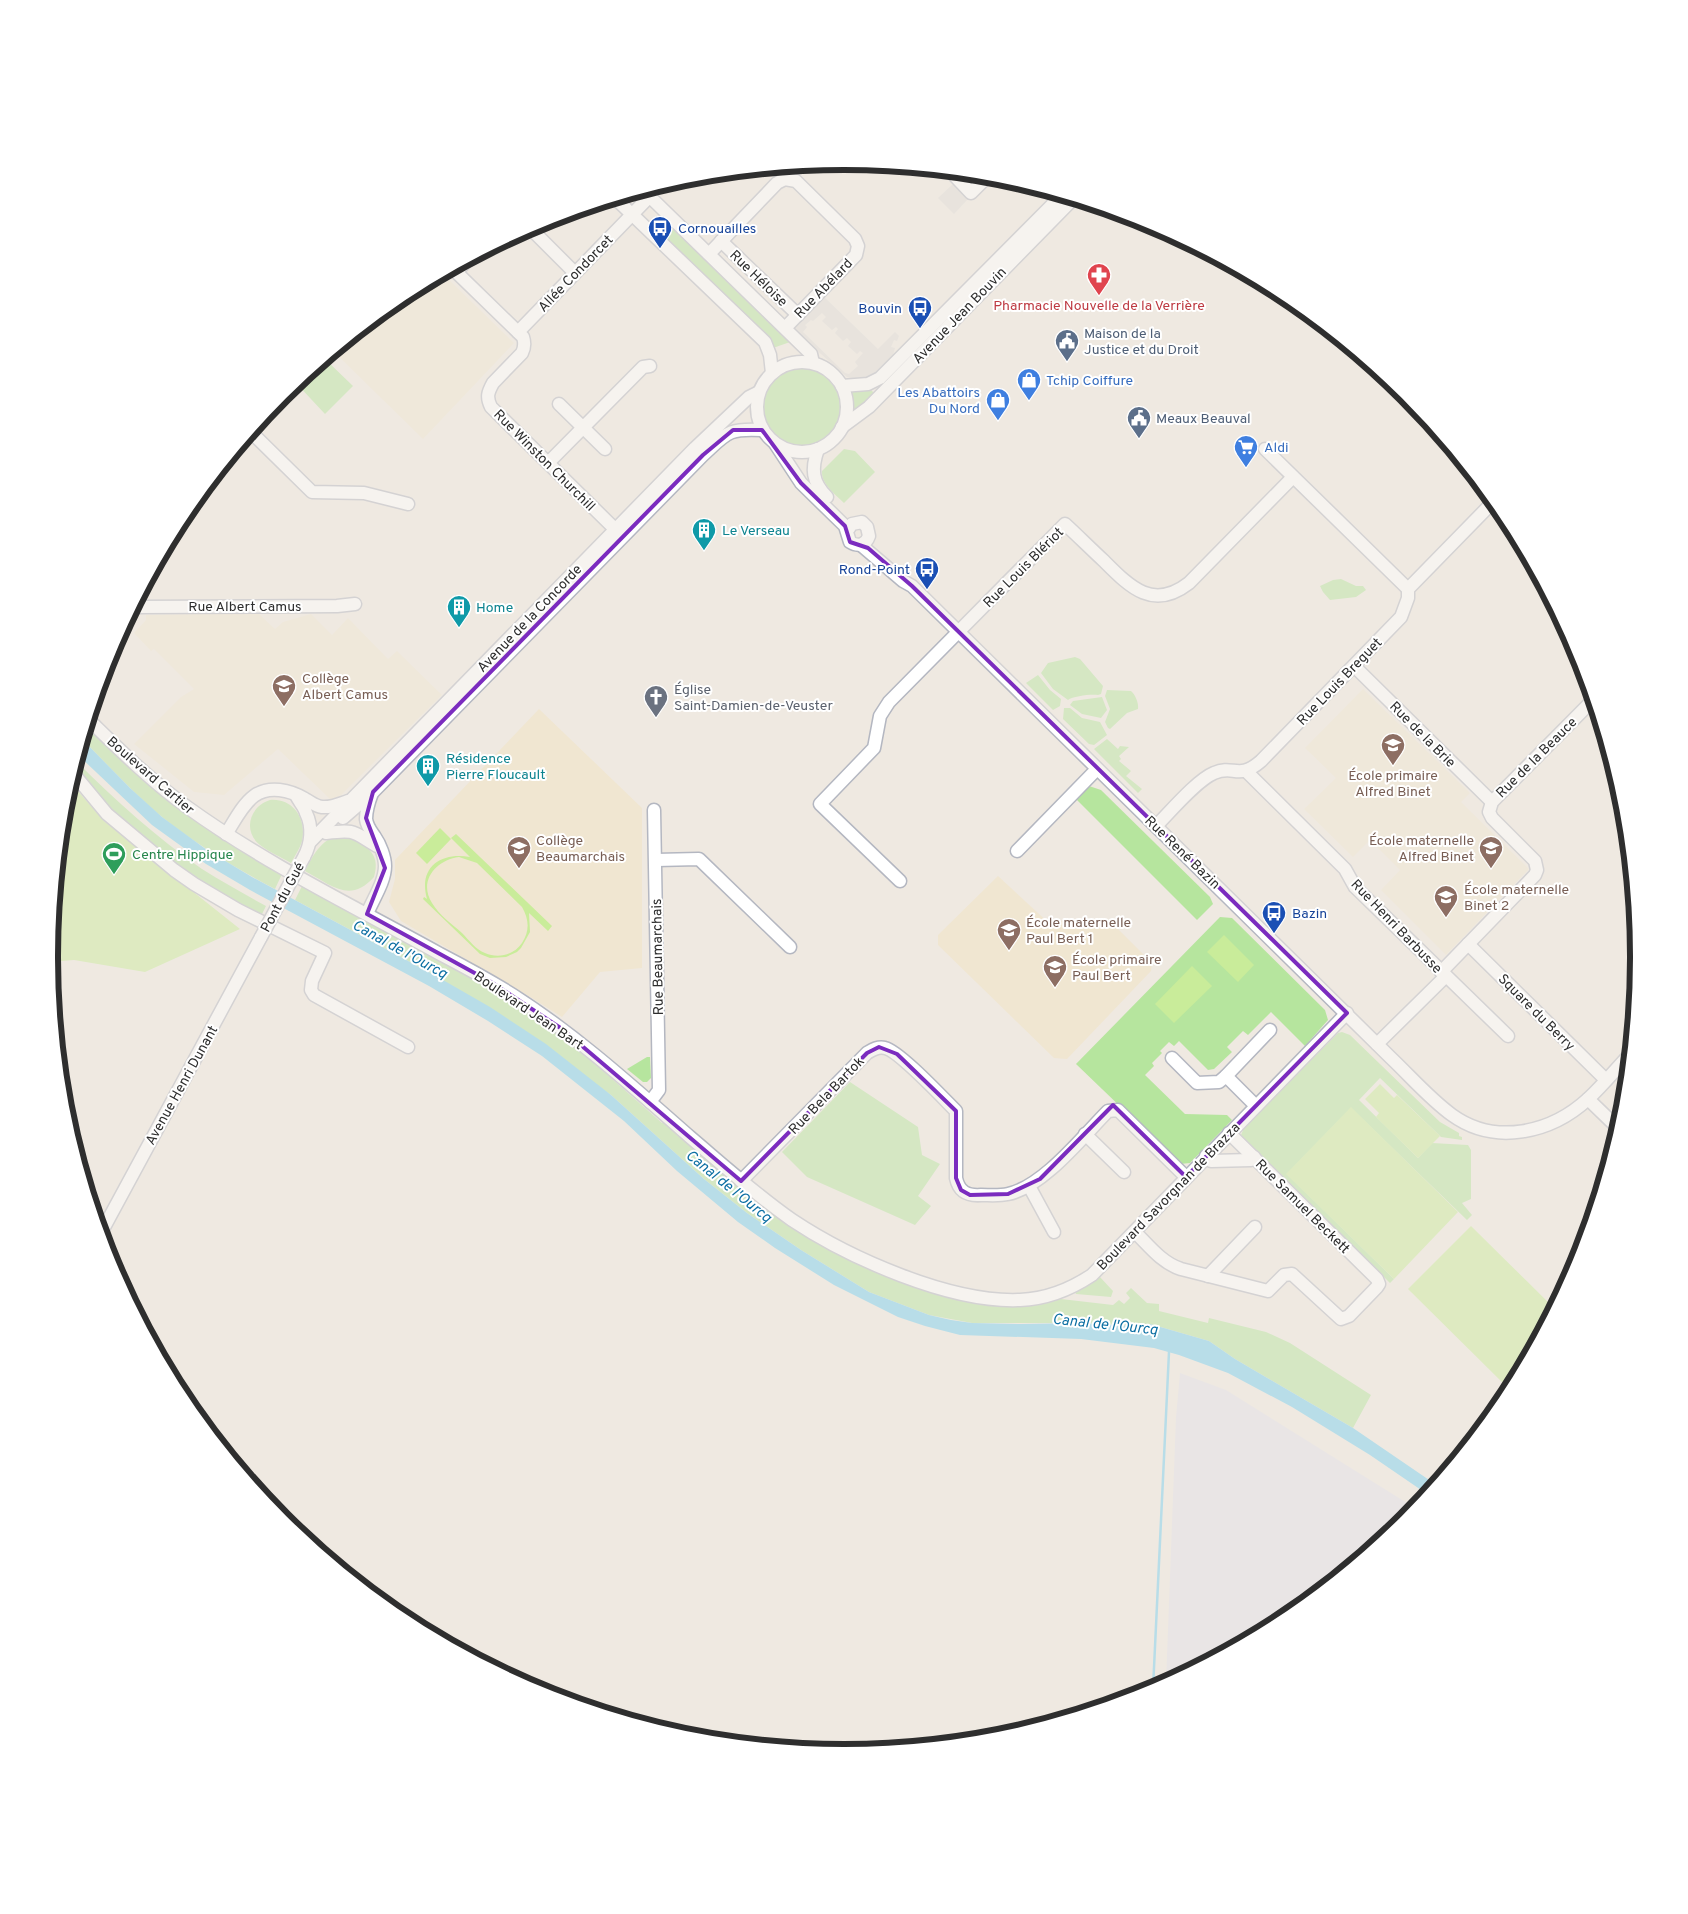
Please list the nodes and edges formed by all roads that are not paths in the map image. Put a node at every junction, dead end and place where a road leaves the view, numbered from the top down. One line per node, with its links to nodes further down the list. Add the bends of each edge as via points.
1 (958, 179): 2 (street, via 971,193)
2 (981, 183)
3 (648, 195): 11 (street)
4 (646, 196): 8 (street, Allée Condorcet)
5 (1057, 200): 20 (street, Avenue Jean Bouvin, via 880,378 868,384)
6 (620, 203): 8 (street)
7 (1069, 203): 23 (street, Avenue Jean Bouvin, via 869,407)
8 (632, 214): 12 (street, Allée Condorcet); 19 (street, via 765,342)
9 (536, 233): 12 (street)
10 (721, 241): 11 (street, Rue Abélard); 14 (street, Rue Héloise); 14 (street, Rue Abélard, via 777,183 785,179 796,181 855,239 858,246 856,255)
11 (709, 254): 15 (street)
12 (575, 272): 16 (street, Allée Condorcet)
13 (457, 273): 16 (street)
14 (798, 315): 15 (street, Rue Abélard)
15 (785, 328): 17 (street, via 811,354)
16 (518, 332): 31 (street, Rue Winston Churchill, via 523,337 525,349 493,383 487,394 488,401)
17 (813, 363): 19 (street, via 786,365); 20 (street, via 824,368)
18 (650, 366): 24 (street, via 643,367)
19 (772, 373): 21 (street)
20 (842, 386): 23 (street, via 846,414)
21 (759, 392): 25 (street, via 756,412); 36 (street, Avenue de la Concorde, via 749,397 695,448)
22 (559, 404): 24 (street)
23 (842, 427): 29 (street, via 835,438)
24 (584, 428): 28 (street); 31 (street)
25 (762, 430): 27 (street); 36 (street, Avenue de la Concorde, via 742,428 723,437)
26 (255, 436): 33 (street, via 312,492 364,493)
27 (774, 443): 29 (street, via 793,452); 35 (street, via 802,483 845,526)
28 (606, 449)
29 (818, 449): 35 (street, via 813,472 817,486)
30 (1265, 449): 32 (street)
31 (548, 464): 36 (street, Rue Winston Churchill)
32 (1293, 477): 38 (street); 41 (street, Rue Louis Blériot, via 1189,583 1178,590 1154,596 1137,591 1065,524)
33 (408, 504)
34 (1488, 507): 38 (street)
35 (851, 527): 37 (street, via 850,542); 37 (street, via 865,524 869,530)
36 (619, 533): 48 (street, Avenue de la Concorde); 50 (street, Avenue de la Concorde)
37 (865, 541): 41 (street, Rue René Bazin)
38 (1408, 589): 42 (street, Rue Louis Breguet, via 1401,617)
39 (355, 604): 40 (street, Rue Albert Camus)
40 (140, 607)
41 (958, 632): 45 (street, Rue René Bazin); 61 (street, via 889,702 880,716 874,748 820,804)
42 (1354, 666): 46 (street, Rue Louis Breguet); 51 (street, Rue de la Brie)
43 (1589, 704): 51 (street, Rue de la Beauce)
44 (93, 724): 54 (street, Boulevard Cartier, via 161,787)
45 (1097, 768): 53 (street, Rue René Bazin); 58 (street)
46 (1247, 772): 53 (street, via 1219,771 1206,777); 66 (street, Rue Henri Barbusse, via 1345,869 1354,887)
47 (78, 779): 71 (street, via 107,814 174,870 238,910 325,953 312,981 314,995)
48 (373, 792): 55 (street, Avenue de la Concorde); 56 (street, via 366,818)
49 (296, 796): 50 (street, via 324,807); 54 (street, via 279,790 260,793 248,802); 57 (street, via 310,822)
50 (349, 800): 57 (street, Avenue de la Concorde)
51 (1492, 802): 64 (street, Rue de la Beauce, via 1489,812 1492,818 1535,861 1537,870)
52 (654, 810): 59 (street, Rue Beaumarchais)
53 (1156, 826): 67 (street, Rue René Bazin)
54 (226, 834): 60 (street, Boulevard Cartier)
55 (326, 834): 56 (street, via 355,832); 57 (street, Avenue de la Concorde)
56 (379, 847): 62 (street, via 385,868)
57 (307, 850): 63 (street, Pont du Gué, bridge)
58 (1017, 851)
59 (656, 860): 65 (street, via 699,859); 77 (street, Rue Beaumarchais, via 659,1090)
60 (292, 873): 62 (street, Boulevard Jean Bart)
61 (900, 881)
62 (367, 914): 77 (street, Boulevard Jean Bart, via 512,995 592,1052)
63 (261, 937): 89 (street, Avenue Henri Dunant)
64 (1468, 944): 66 (street); 75 (street, Square du Berry)
65 (790, 947)
66 (1443, 974): 69 (street, Rue Henri Barbusse); 70 (street)
67 (1347, 1013): 70 (street, Rue René Bazin); 78 (street, Boulevard Savorgnan de Brazza)
68 (1270, 1030): 74 (street)
69 (1508, 1036)
70 (1378, 1044): 76 (street, Rue René Bazin, via 1454,1117 1484,1130 1518,1133 1540,1128)
71 (408, 1047)
72 (1172, 1058): 74 (street, via 1197,1083 1219,1082)
73 (1624, 1061): 75 (street, Rue René Bazin)
74 (1226, 1076): 78 (street)
75 (1606, 1080): 76 (street, Rue René Bazin)
76 (1588, 1099): 79 (street)
77 (650, 1102): 86 (street, Boulevard Jean Bart)
78 (1256, 1106): 80 (street, Boulevard Savorgnan de Brazza)
79 (1612, 1123)
80 (1229, 1133): 82 (street, Boulevard Savorgnan de Brazza); 83 (street, Rue Samuel Beckett)
81 (1085, 1134): 84 (street); 85 (street, Rue Bela Bartok, via 1108,1110 1118,1110); 87 (street, Rue Bela Bartok, via 1046,1175)
82 (1206, 1156): 83 (street, via 1211,1160 1250,1160); 85 (street, Boulevard Savorgnan de Brazza)
83 (1254, 1157): 93 (street, Rue Samuel Beckett, via 1378,1279 1379,1284 1349,1316 1341,1319 1292,1274 1284,1275 1268,1291)
84 (1124, 1172)
85 (1186, 1177): 88 (street, Boulevard Savorgnan de Brazza)
86 (741, 1181): 87 (street, Rue Bela Bartok, via 867,1054 884,1047 897,1054 956,1111 956,1178 961,1190 975,1196 1008,1194); 94 (street, Boulevard Savorgnan de Brazza, via 811,1232 890,1270 967,1295)
87 (1029, 1186): 91 (street)
88 (1164, 1200): 92 (street, Boulevard Savorgnan de Brazza); 94 (street, via 1145,1211 1082,1272)
89 (105, 1225)
90 (1255, 1228): 93 (street)
91 (1054, 1232)
92 (1135, 1232): 93 (street, via 1171,1266); 94 (street, Boulevard Savorgnan de Brazza, via 1084,1280 1052,1294)
93 (1208, 1276)
94 (1021, 1300)

